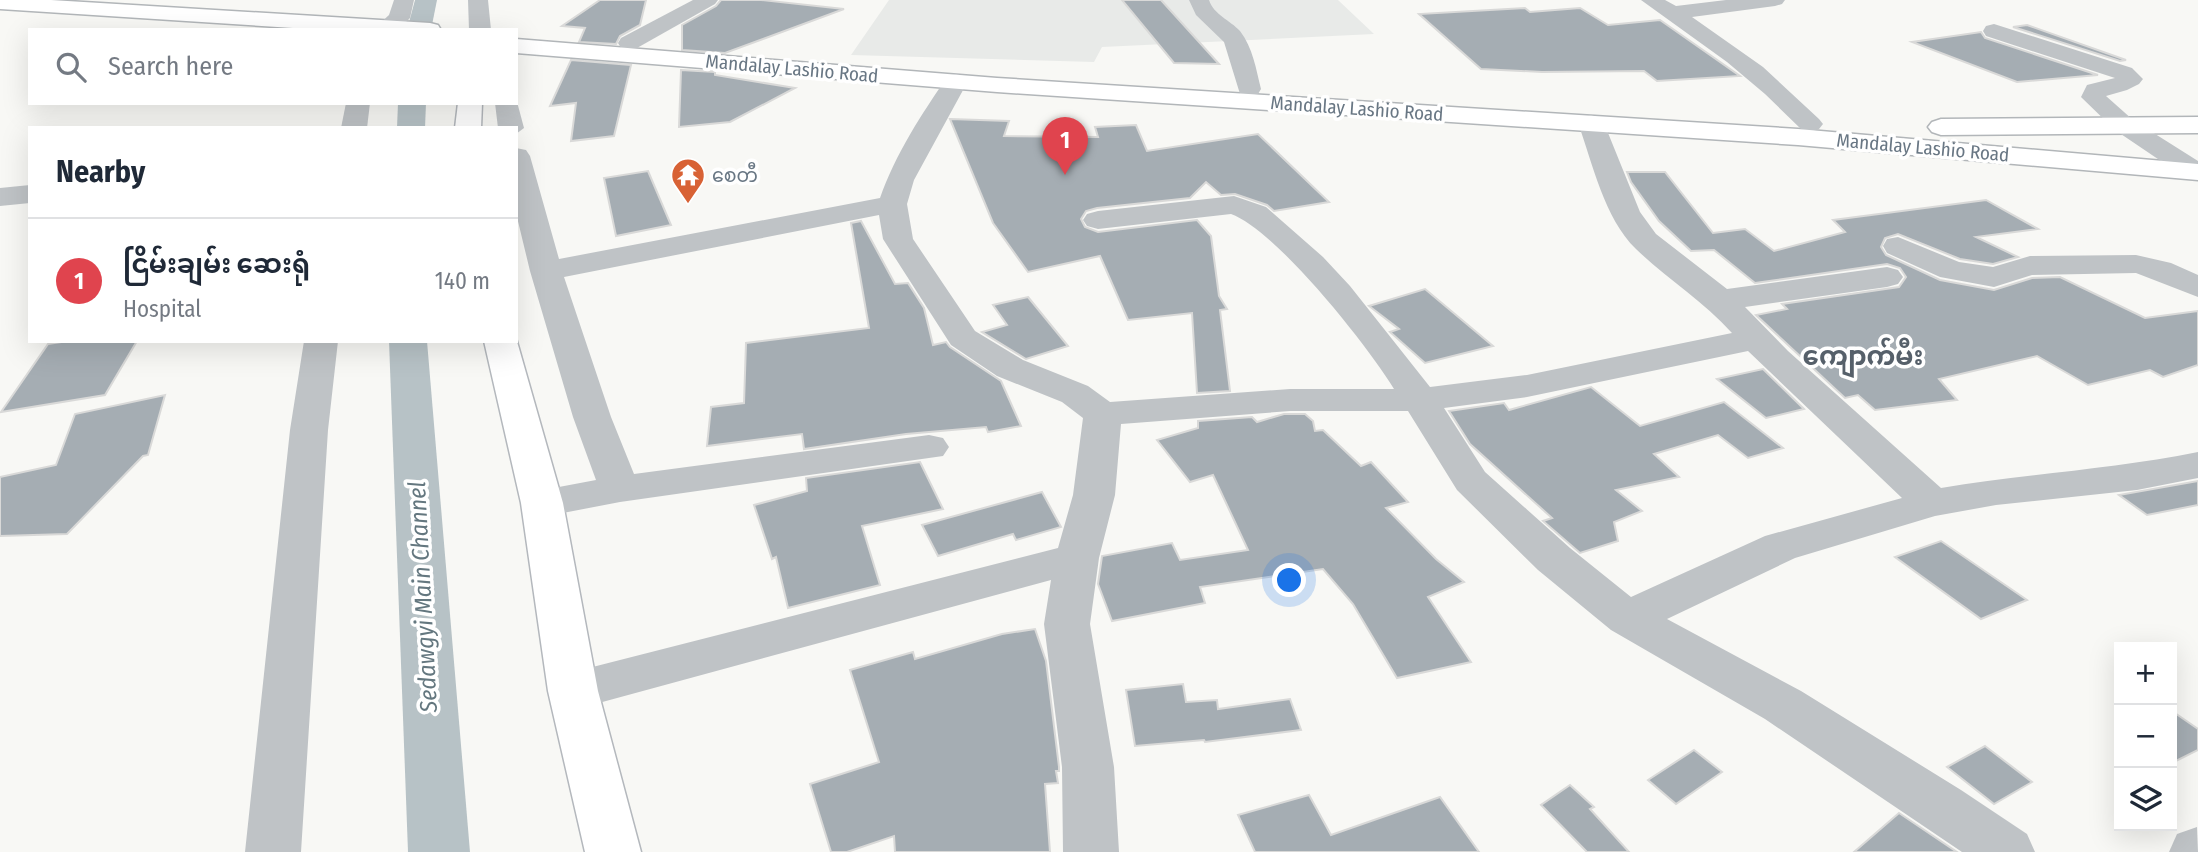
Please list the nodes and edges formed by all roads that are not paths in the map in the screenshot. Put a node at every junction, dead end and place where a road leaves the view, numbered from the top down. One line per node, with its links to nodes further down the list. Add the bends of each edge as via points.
1 (404, 0): 11 (street)
2 (478, 0): 12 (street)
3 (708, 0): 15 (street)
4 (1199, 0): 18 (street, via 1199,6 1233,38)
5 (1651, 0): 8 (street)
6 (1775, 0): 8 (street)
7 (0, 3): 11 (main road)
8 (1673, 13): 23 (street, via 1727,49)
9 (0, 23): 10 (main road)
10 (142, 28)
11 (391, 28)
12 (480, 28)
13 (1994, 31): 24 (street, via 2124,73 2131,79 2096,90 2093,97)
14 (518, 35): 15 (main road, Mandalay Lashio Road)
15 (629, 43): 18 (main road, Mandalay Lashio Road)
16 (518, 46): 17 (main road, Mandalay Lashio Road)
17 (956, 81): 22 (main road, Mandalay Lashio Road); 33 (street, via 900,180)
18 (1249, 89): 23 (main road, Mandalay Lashio Road)
19 (358, 105): 26 (street)
20 (470, 105): 27 (main road)
21 (507, 105): 28 (street)
22 (1591, 123): 30 (main road, Mandalay Lashio Road); 39 (street, via 1625,212 1645,241)
23 (1810, 124): 24 (main road, Mandalay Lashio Road)
24 (2124, 125): 25 (main road, Mandalay Lashio Road); 30 (street)
25 (2198, 125)
26 (354, 126)
27 (468, 126)
28 (512, 126)
29 (518, 164): 36 (street)
30 (2197, 172)
31 (28, 194): 32 (street)
32 (0, 197)
33 (892, 204): 36 (street); 44 (street, via 898,239 963,338 1010,368 1075,394)
34 (1098, 220): 43 (street, via 1234,205 1256,213 1338,292)
35 (1898, 246): 38 (street, via 1951,270 1994,277 2030,266 2136,264)
36 (546, 271): 47 (street)
37 (1887, 277): 39 (street)
38 (2198, 286)
39 (1720, 300): 40 (street)
40 (1756, 339): 43 (street, via 1527,386); 49 (street)
41 (321, 343): 53 (street, via 309,430)
42 (502, 343): 48 (main road)
43 (1419, 400): 44 (street, via 1290,400); 51 (street, via 1471,481 1554,559)
44 (1102, 414): 50 (street, via 1094,495)
45 (929, 447): 47 (street)
46 (2198, 465): 49 (street)
47 (620, 489): 48 (street)
48 (542, 503): 52 (main road)
49 (1932, 503): 51 (street, via 1780,547)
50 (1077, 558): 52 (street); 55 (street, via 1067,624 1088,766)
51 (1627, 618): 56 (street, via 1783,705)
52 (573, 691): 54 (main road)
53 (273, 852)
54 (613, 852)
55 (1091, 852)
56 (2007, 852)

